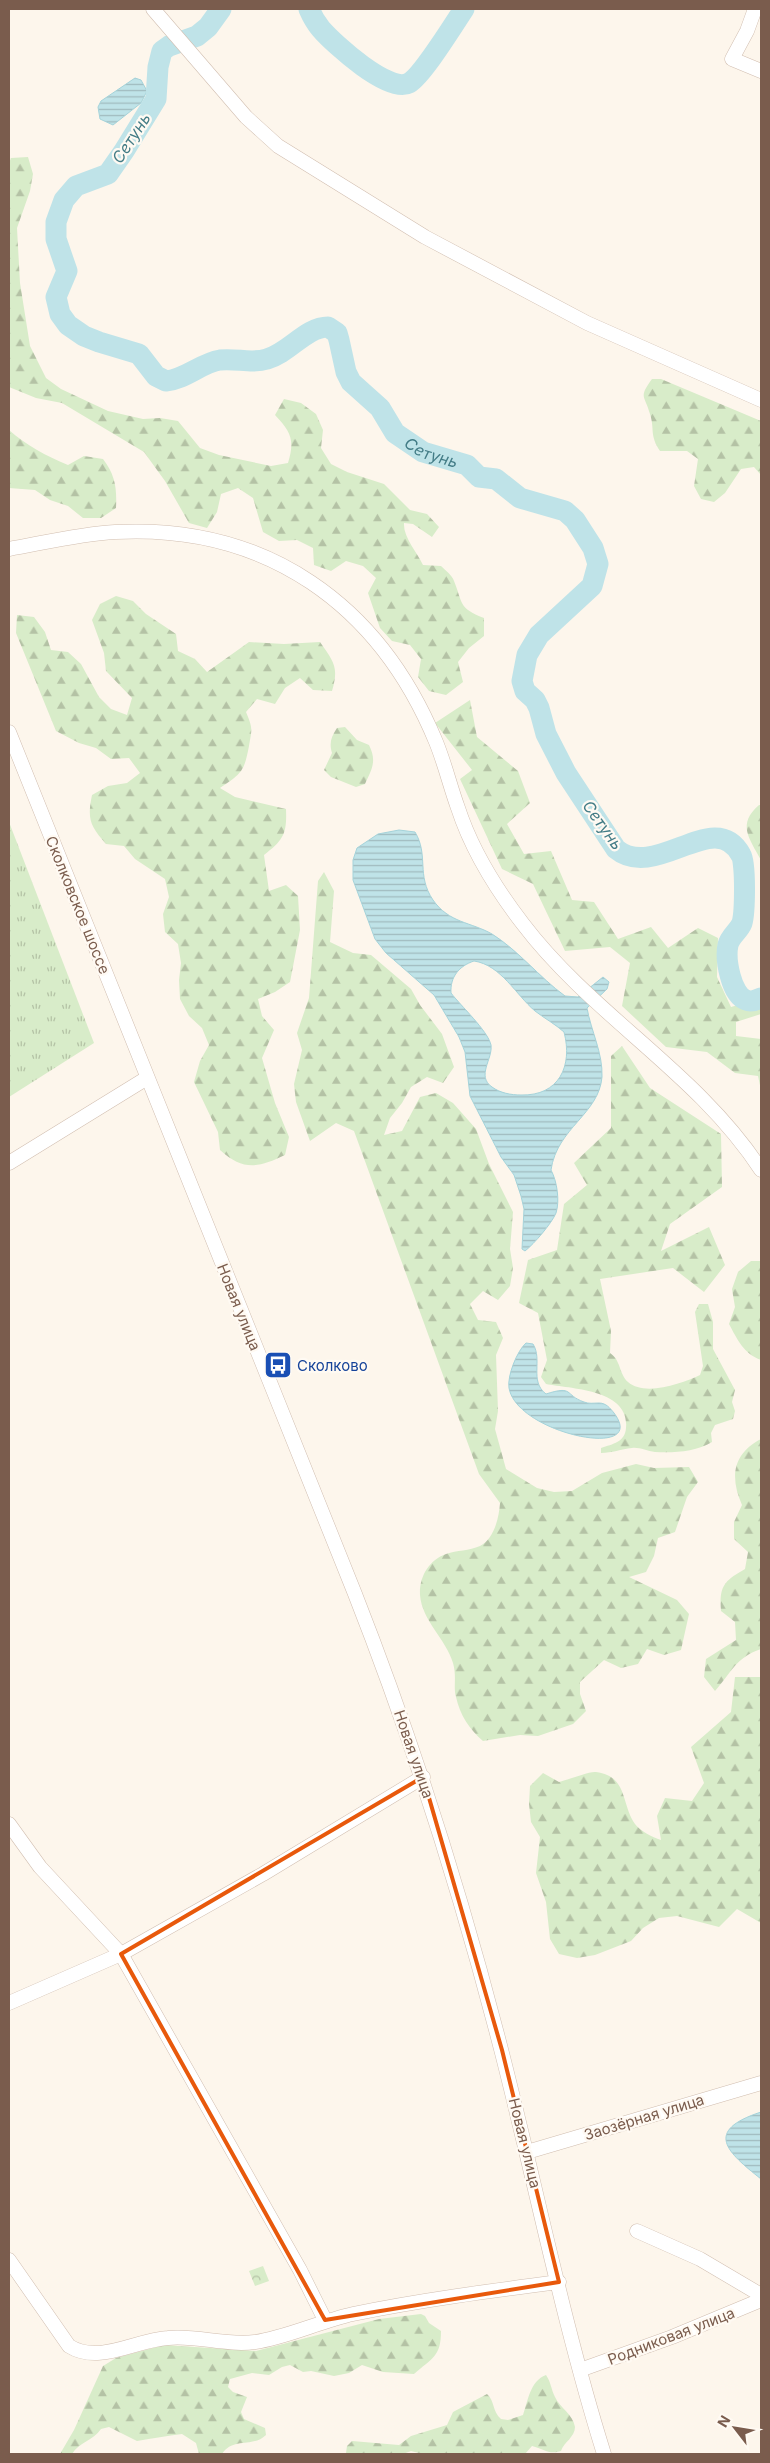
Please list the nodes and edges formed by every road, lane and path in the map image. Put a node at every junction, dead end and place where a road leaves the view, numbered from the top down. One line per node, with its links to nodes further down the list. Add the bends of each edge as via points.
1 (153, 9): 4 (street, via 246,117 278,146 425,237 587,323)
2 (754, 9): 3 (street, via 732,59)
3 (761, 71)
4 (761, 400)
5 (9, 549): 9 (street, via 113,532 196,536 238,546 280,564 354,615 396,664 412,690 436,743 475,851 498,891 528,930 577,983 716,1111)
6 (9, 732): 7 (street, Сколковское шоссе)
7 (147, 1078): 8 (street); 10 (street, Новая улица, via 376,1647)
8 (9, 1164)
9 (761, 1170)
10 (423, 1777): 12 (street, via 263,1874); 15 (street, Новая улица)
11 (9, 1824): 12 (street, via 40,1867)
12 (121, 1954): 13 (street); 21 (street, via 300,2270)
13 (9, 2002)
14 (761, 2083): 15 (street, Заозёрная улица)
15 (527, 2152): 18 (street, Новая улица)
16 (637, 2231): 19 (street, via 700,2259)
17 (9, 2260): 21 (street, via 69,2346 86,2353 98,2354 167,2338 257,2342)
18 (559, 2282): 21 (street); 22 (street, Новая улица)
19 (761, 2295)
20 (761, 2300): 22 (street, Родниковая улица)
21 (325, 2320)
22 (580, 2370): 23 (street, Новая улица)
23 (604, 2454)

